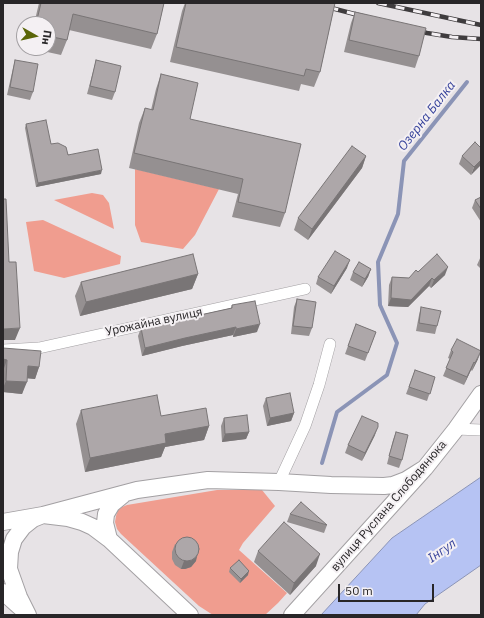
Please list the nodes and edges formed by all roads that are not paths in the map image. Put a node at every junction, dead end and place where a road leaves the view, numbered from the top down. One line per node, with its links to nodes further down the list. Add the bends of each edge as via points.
1 (304, 289): 3 (street, Урожайна вулиця, via 39,348)
2 (330, 344): 8 (street, via 305,426)
3 (3, 350)
4 (481, 394): 5 (main road, вулиця Руслана Слободянюка)
5 (456, 429): 6 (street); 7 (main road, вулиця Руслана Слободянюка)
6 (481, 430)
7 (425, 468): 8 (main road, via 406,480 384,486); 17 (main road, вулиця Руслана Слободянюка)
8 (279, 482): 9 (main road, via 208,480)
9 (138, 490): 10 (main road); 12 (main road, via 121,496 106,514 105,523)
10 (43, 515): 11 (main road); 12 (main road, via 82,522); 15 (main road, via 23,527 14,539 10,552 9,569)
11 (3, 522)
12 (109, 539): 16 (main road)
13 (3, 592): 15 (main road)
14 (3, 606): 15 (main road)
15 (28, 615)
16 (190, 615)
17 (292, 615)

